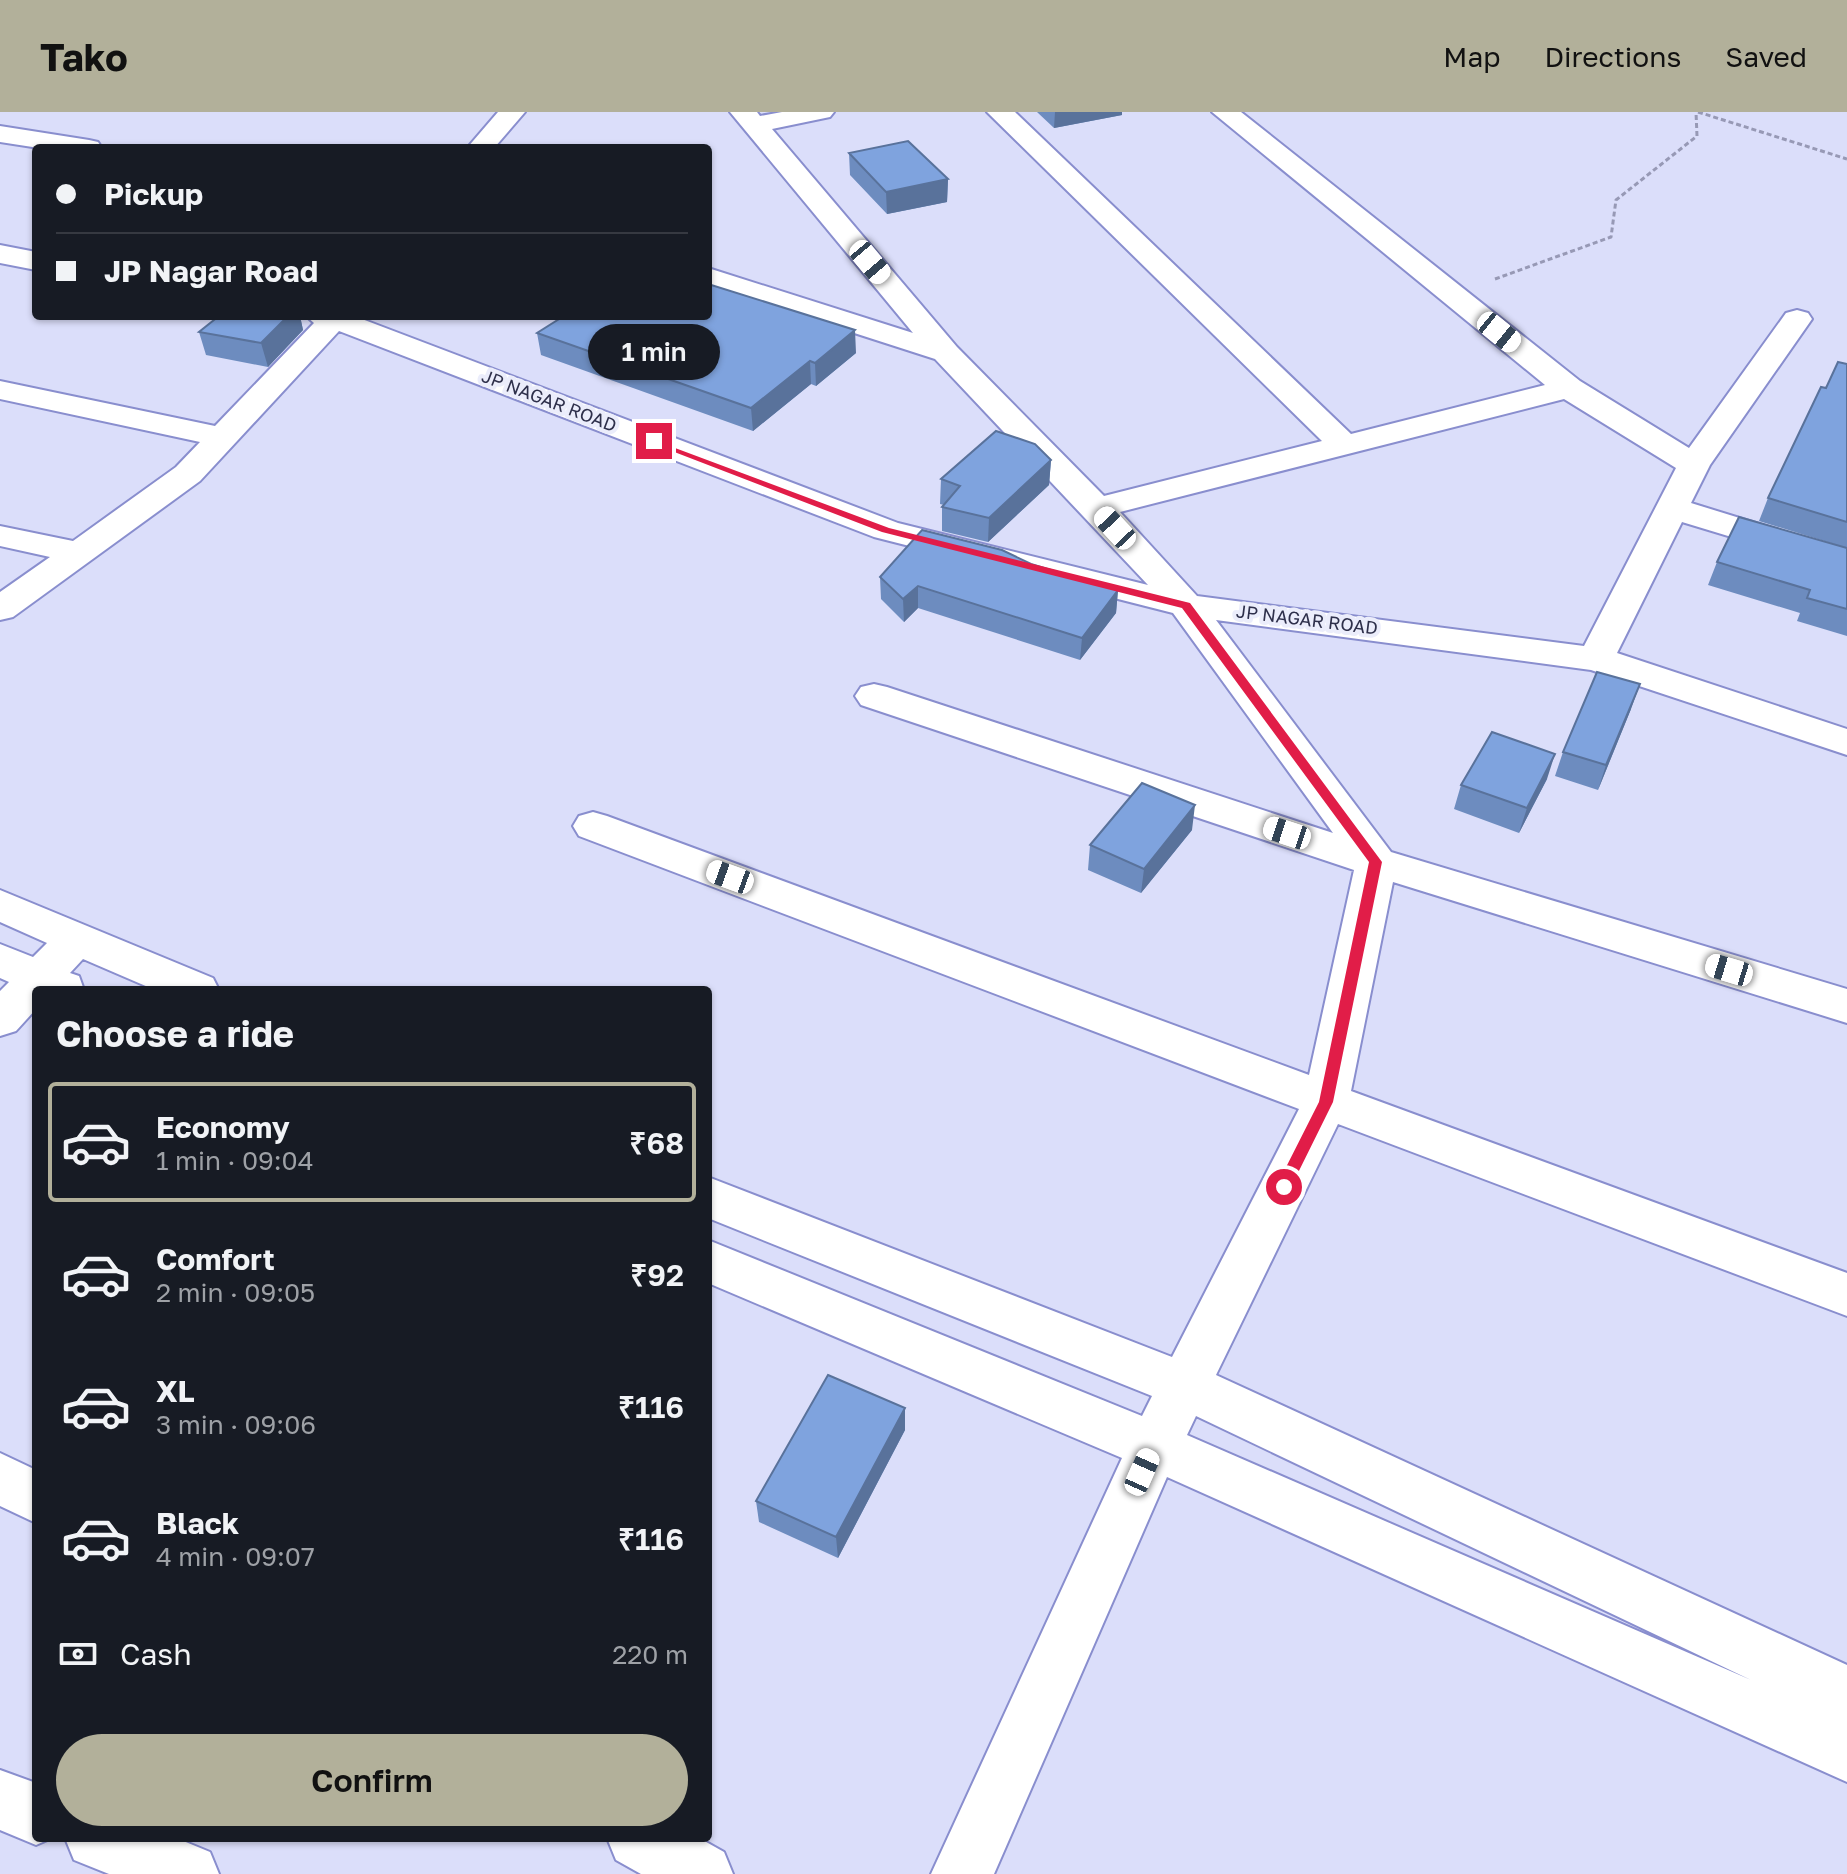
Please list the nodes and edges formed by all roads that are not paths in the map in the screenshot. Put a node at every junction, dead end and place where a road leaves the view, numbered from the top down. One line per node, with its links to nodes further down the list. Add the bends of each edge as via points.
1 (821, 112): 5 (street)
2 (1000, 112): 19 (street)
3 (1225, 112): 16 (street)
4 (502, 113): 8 (street)
5 (749, 118): 15 (street)
6 (0, 134): 7 (street)
7 (64, 144)
8 (483, 144)
9 (0, 254): 10 (street)
10 (32, 260)
11 (712, 278): 15 (street)
12 (1797, 319): 20 (street)
13 (328, 320): 18 (street)
14 (339, 320): 26 (street, JP NAGAR ROAD, via 886,530)
15 (946, 353): 21 (street)
16 (1569, 388): 19 (street); 20 (street)
17 (0, 390): 18 (street)
18 (224, 438): 24 (street, via 188,474)
19 (1344, 445): 21 (street)
20 (1694, 465): 22 (street)
21 (1097, 508): 26 (street)
22 (1674, 509): 25 (street); 28 (street)
23 (0, 536): 24 (street)
24 (78, 552): 27 (street)
25 (1847, 562)
26 (1186, 605): 28 (street, JP NAGAR ROAD); 32 (street)
27 (0, 609)
28 (1596, 659): 30 (street, JP NAGAR ROAD)
29 (874, 696): 32 (street)
30 (1847, 742)
31 (593, 826): 41 (street)
32 (1376, 862): 39 (street); 41 (street)
33 (0, 905): 34 (street)
34 (76, 939): 36 (street); 37 (street)
35 (0, 960): 36 (street)
36 (53, 984)
37 (188, 986)
38 (32, 998): 40 (street)
39 (1847, 1006)
40 (0, 1019)
41 (1326, 1102): 44 (street); 45 (street)
42 (712, 1199): 45 (street)
43 (712, 1263): 46 (street)
44 (1847, 1295)
45 (1185, 1386): 46 (street); 49 (street)
46 (1154, 1446): 50 (street); 57 (street)
47 (0, 1478): 48 (street)
48 (32, 1496)
49 (1847, 1695)
50 (1847, 1752)
51 (0, 1800): 52 (street)
52 (32, 1812)
53 (106, 1842): 55 (street)
54 (645, 1842): 56 (street)
55 (188, 1874)
56 (702, 1874)
57 (962, 1874)

